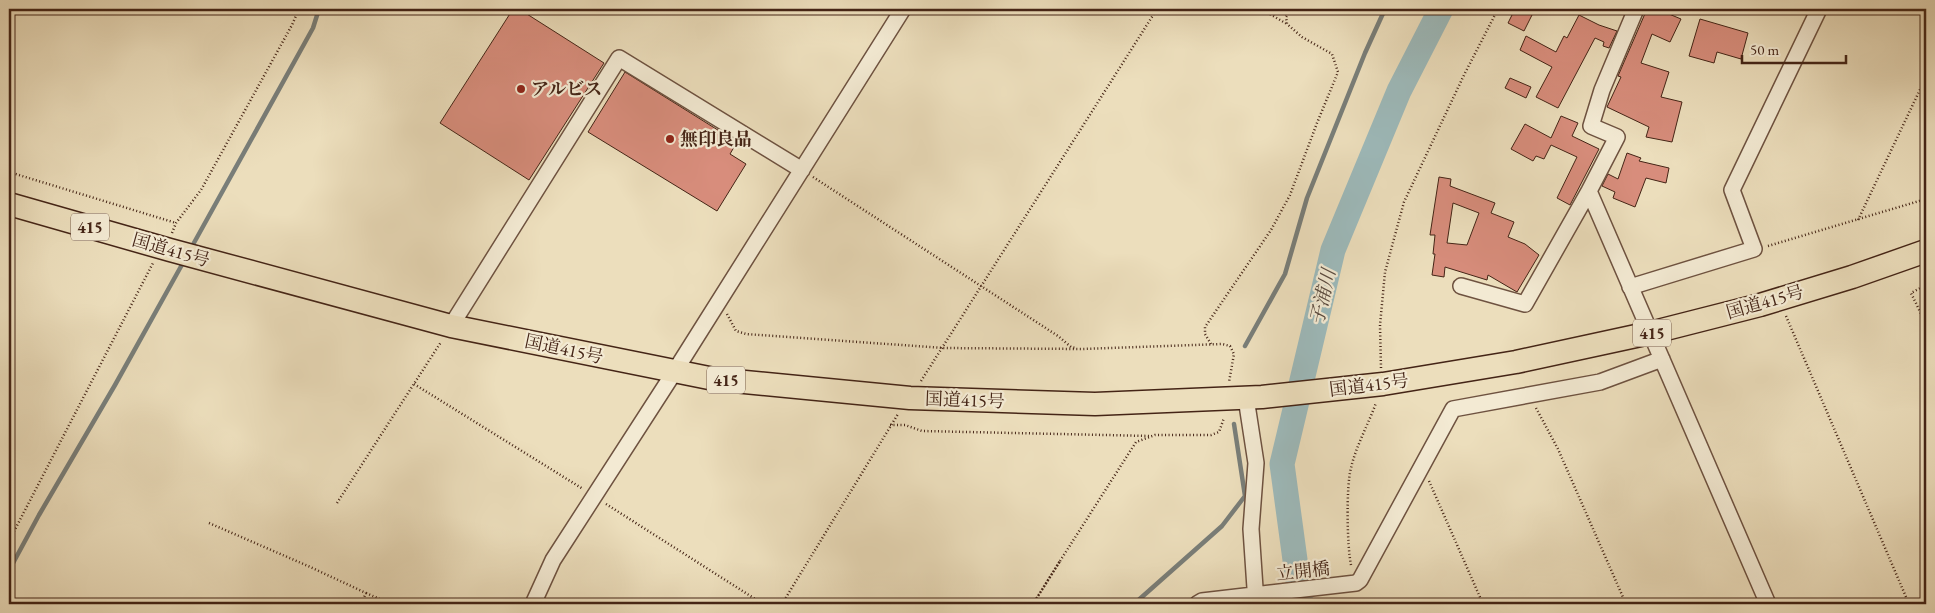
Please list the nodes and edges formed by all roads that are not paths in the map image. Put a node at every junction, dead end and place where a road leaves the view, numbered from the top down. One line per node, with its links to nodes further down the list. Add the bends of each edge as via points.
1 (903, 9): 4 (street)
2 (1636, 9): 5 (street, via 1602,90 1591,126 1617,137)
3 (1813, 10): 9 (street, via 1732,190 1754,249)
4 (802, 170): 10 (street, via 619,58); 13 (street)
5 (1590, 191): 8 (street, via 1525,304); 9 (street)
6 (9, 204): 10 (highway, 国道415号 / 415)
7 (1926, 251): 11 (highway, 国道415号 / 415, via 1779,299)
8 (1461, 286)
9 (1630, 287): 11 (street)
10 (451, 326): 13 (highway, 国道415号 / 415)
11 (1650, 333): 12 (street); 14 (highway, 国道415号 / 415, via 1516,362 1377,385)
12 (1662, 360): 15 (street, 立開橋, via 1600,382 1452,410 1360,580 1348,585); 18 (street)
13 (675, 372): 14 (highway, 国道415号 / 415, via 714,379 910,398 1095,404); 16 (street, via 553,560)
14 (1246, 394): 15 (street, via 1256,463 1252,529)
15 (1257, 598): 17 (street, 立開橋)
16 (533, 604)
17 (1197, 604)
18 (1768, 604)

